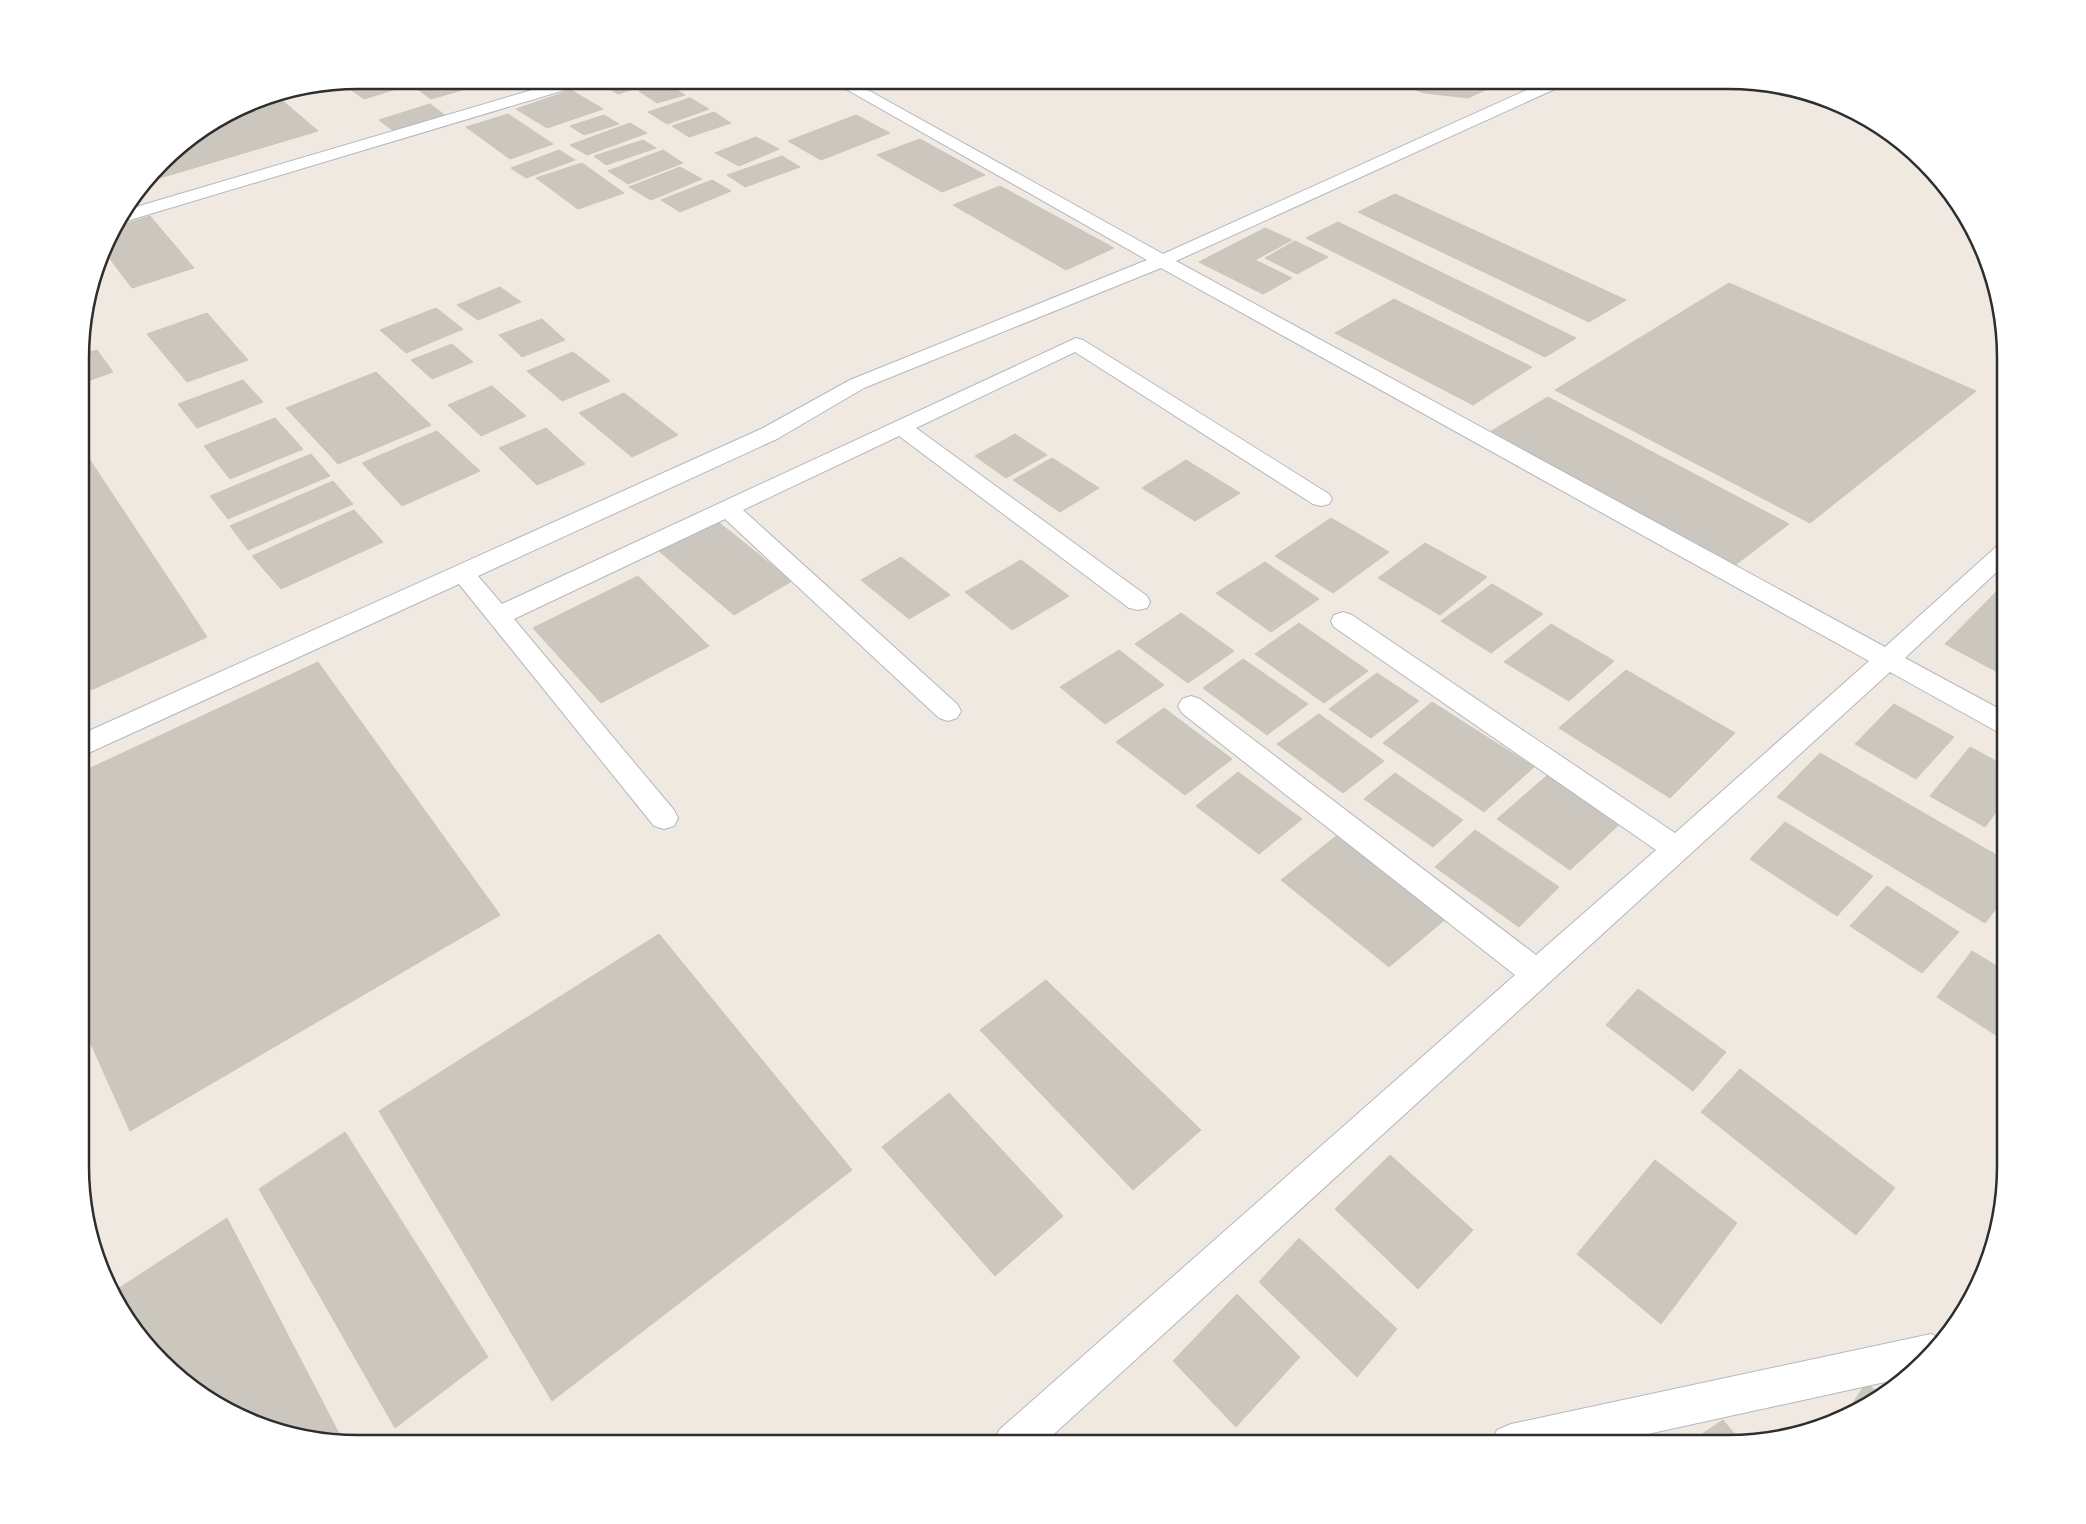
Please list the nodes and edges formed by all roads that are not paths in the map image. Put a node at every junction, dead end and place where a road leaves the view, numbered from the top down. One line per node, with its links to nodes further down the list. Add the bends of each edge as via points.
1 (554, 89): 4 (street)
2 (854, 89): 5 (street)
3 (1541, 89): 5 (street)
4 (130, 214)
5 (1162, 260): 10 (street, via 857,384 769,434); 14 (street)
6 (901, 426): 7 (street, via 1076,344); 8 (street); 11 (street)
7 (1321, 499)
8 (727, 508): 12 (street); 16 (street)
9 (1997, 558): 14 (street)
10 (462, 573): 12 (street); 18 (street)
11 (1138, 602)
12 (498, 616): 19 (street)
13 (1342, 621): 20 (street)
14 (1888, 659): 17 (street); 20 (street)
15 (1191, 706): 21 (street)
16 (948, 711)
17 (1997, 720)
18 (89, 743)
19 (664, 818)
20 (1677, 849): 21 (street)
21 (1537, 974): 23 (street)
22 (1917, 1357): 24 (street)
23 (1023, 1435)
24 (1553, 1435)

